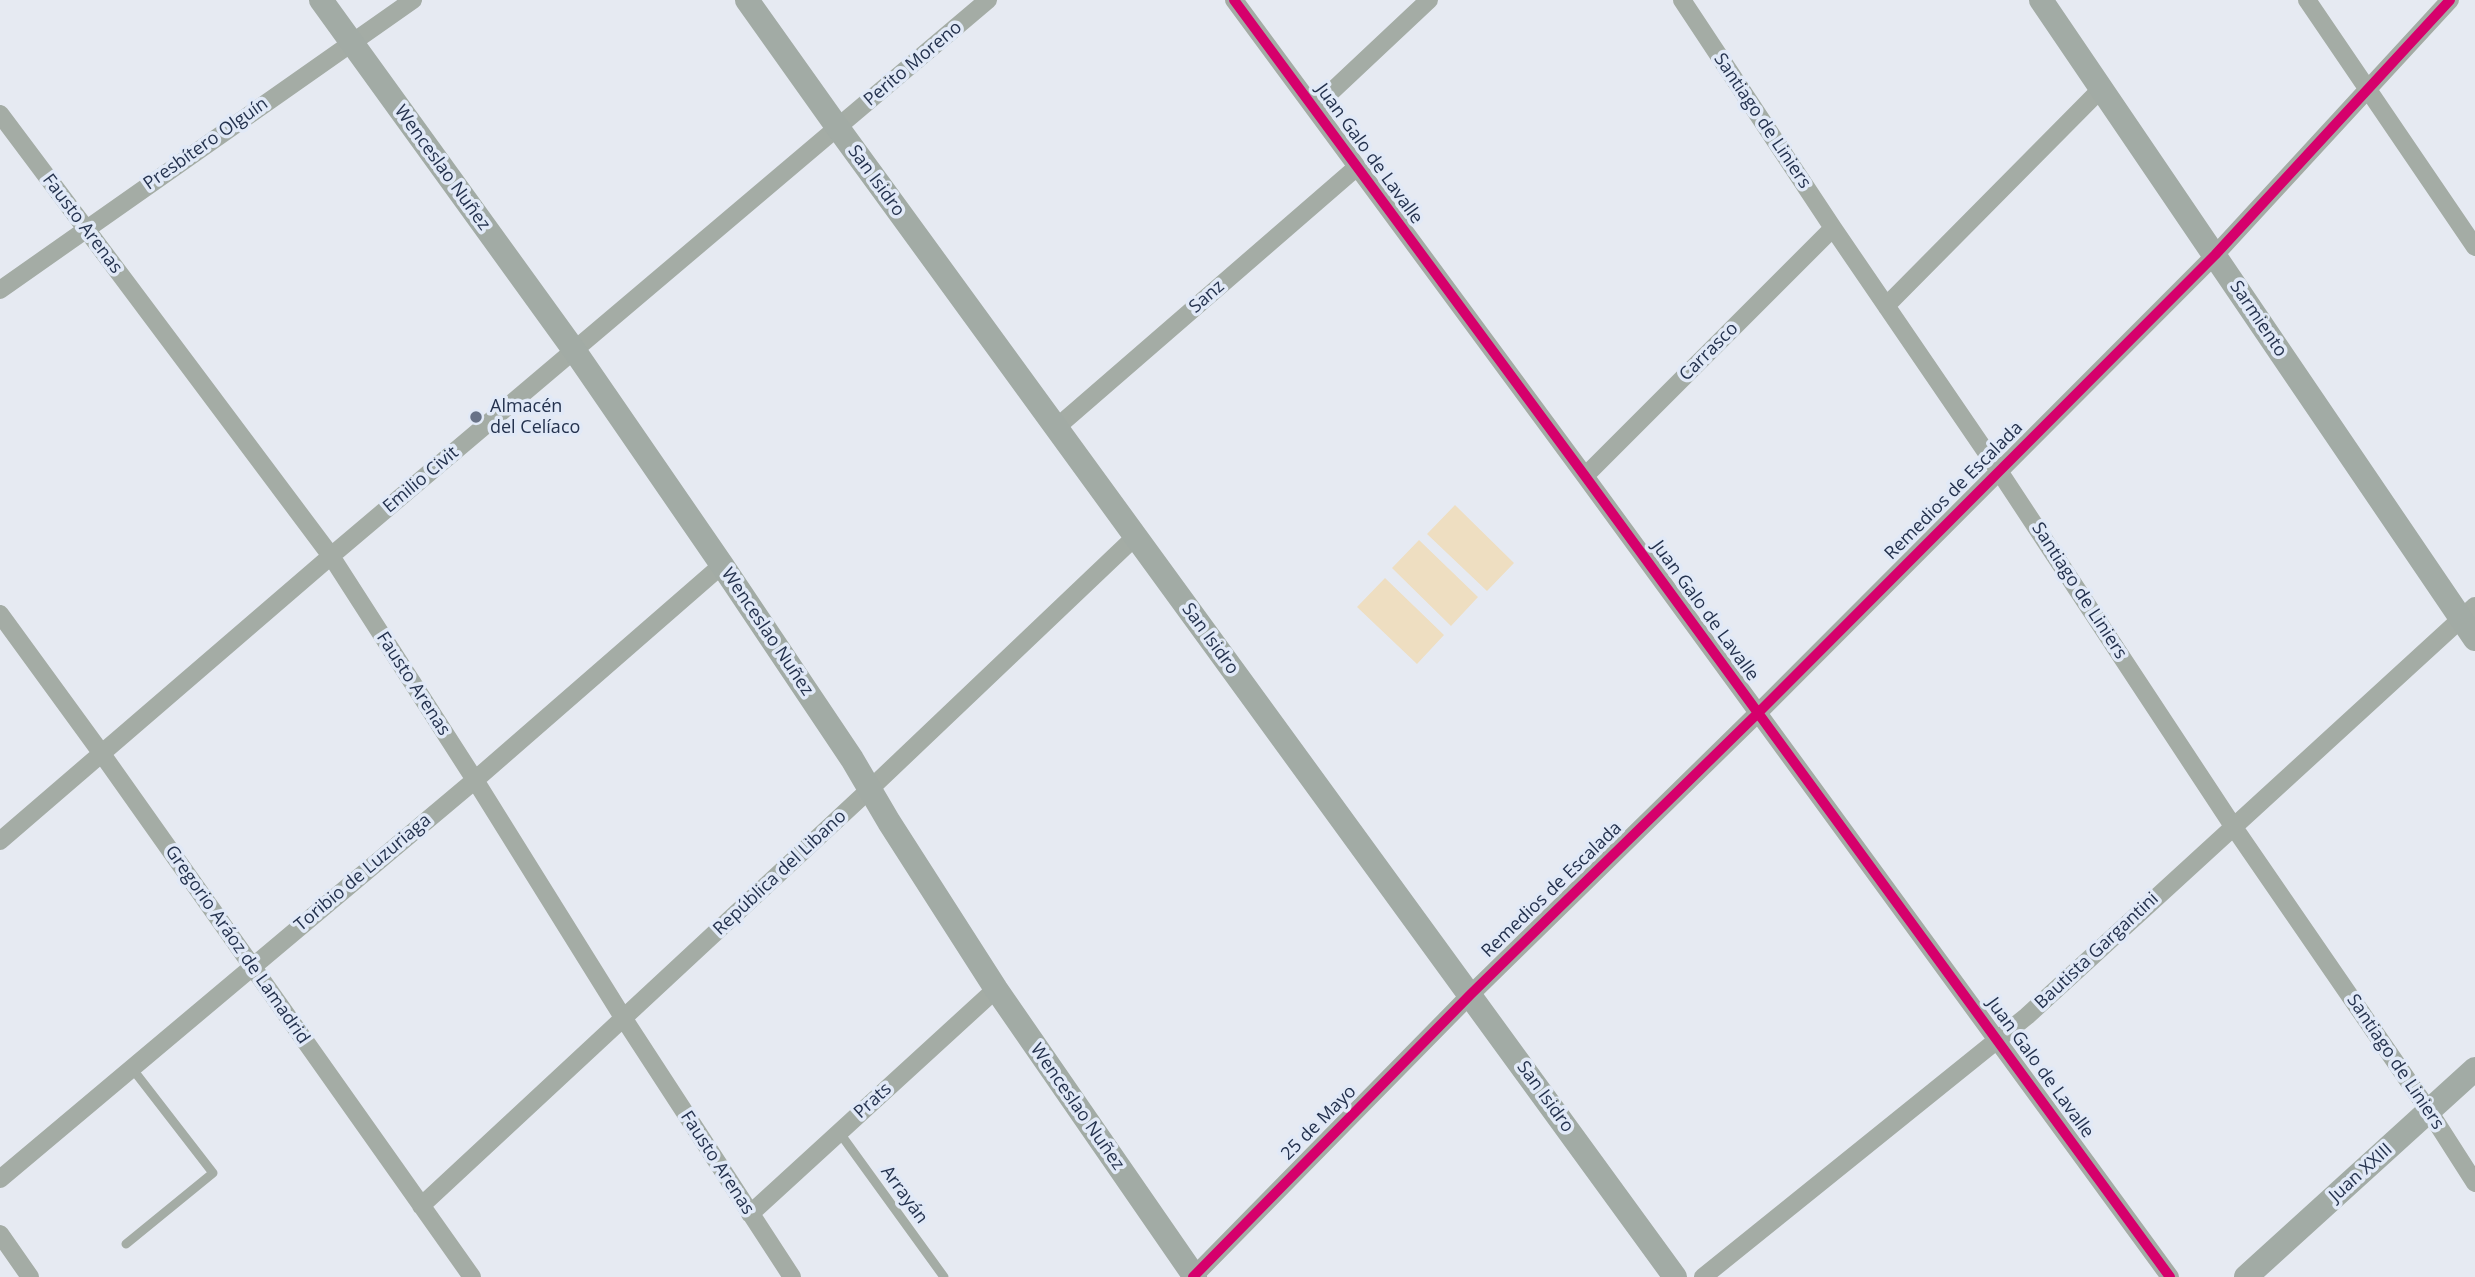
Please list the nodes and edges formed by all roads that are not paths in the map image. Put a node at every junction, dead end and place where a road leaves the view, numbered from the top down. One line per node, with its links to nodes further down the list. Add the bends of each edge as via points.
1 (321, 0): 11 (street, Wenceslao Nuñez)
2 (413, 0): 11 (street, Presbítero Olguín)
3 (747, 0): 16 (street, San Isidro)
4 (988, 0): 16 (street, Perito Moreno)
5 (1234, 0): 14 (street, Juan Galo de Lavalle)
6 (1429, 0): 14 (street)
7 (1682, 0): 19 (street, Santiago de Liniers)
8 (2041, 0): 12 (street, Sarmiento)
9 (2307, 0): 13 (street)
10 (2450, 0): 13 (street, Remedios de Escalada)
11 (352, 43): 18 (street, Presbítero Olguín); 24 (street, Wenceslao Nuñez)
12 (2102, 89): 21 (street, Sarmiento); 23 (street)
13 (2366, 90): 20 (street); 21 (street, Remedios de Escalada)
14 (1314, 108): 17 (street, Juan Galo de Lavalle)
15 (0, 114): 18 (street, Fausto Arenas)
16 (838, 128): 24 (street, Emilio Civit); 25 (street, San Isidro)
17 (1357, 167): 25 (street, Sanz); 27 (street, Juan Galo de Lavalle)
18 (85, 228): 22 (street, Presbítero Olguín); 29 (street, Fausto Arenas)
19 (1833, 228): 23 (street, Santiago de Liniers); 27 (street, Carrasco)
20 (2475, 247)
21 (2215, 256): 26 (street, Remedios de Escalada); 32 (street, Sarmiento)
22 (0, 290)
23 (1886, 306): 26 (street, Santiago de Liniers)
24 (574, 350): 29 (street, Emilio Civit); 30 (street, Wenceslao Nuñez)
25 (1057, 427): 28 (street, San Isidro)
26 (1999, 471): 33 (street, Remedios de Escalada); 37 (street, Santiago de Liniers)
27 (1585, 476): 33 (street, Juan Galo de Lavalle)
28 (1135, 537): 36 (street, República del Libano); 41 (street, San Isidro)
29 (331, 556): 34 (street, Emilio Civit); 35 (street, Fausto Arenas)
30 (722, 565): 35 (street, Toribio de Luzuriaga); 36 (street, Wenceslao Nuñez)
31 (0, 614): 34 (street, Gregorio Aráoz de Lamadrid)
32 (2470, 621): 37 (street, Bautista Gargantini)
33 (1757, 714): 41 (street, Remedios de Escalada); 43 (street, Juan Galo de Lavalle)
34 (102, 754): 38 (street, Emilio Civit); 39 (street, Gregorio Aráoz de Lamadrid)
35 (475, 780): 39 (street, Toribio de Luzuriaga); 42 (street, Fausto Arenas)
36 (870, 789): 40 (street, Wenceslao Nuñez); 42 (street, República del Libano)
37 (2233, 826): 43 (street, Bautista Gargantini); 46 (street, Santiago de Liniers)
38 (0, 841)
39 (252, 966): 44 (street, Toribio de Luzuriaga); 50 (street, Gregorio Aráoz de Lamadrid)
40 (996, 989): 47 (street, Prats); 58 (street, Wenceslao Nuñez)
41 (1471, 994): 58 (street, 25 de Mayo); 59 (street, San Isidro)
42 (624, 1019): 50 (street, República del Libano); 51 (street, Fausto Arenas)
43 (1998, 1040): 60 (street, Bautista Gargantini); 61 (street, Juan Galo de Lavalle)
44 (131, 1067): 48 (street, Toribio de Luzuriaga); 53 (lane, via 213,1173)
45 (2475, 1069): 46 (street, Juan XXIII)
46 (2429, 1111): 49 (street, Santiago de Liniers); 62 (street, Juan XXIII)
47 (839, 1132): 51 (street, Prats); 57 (lane, Arrayán)
48 (0, 1179)
49 (2475, 1183)
50 (421, 1206): 55 (street, Gregorio Aráoz de Lamadrid)
51 (750, 1214): 56 (street, Fausto Arenas)
52 (0, 1234): 54 (street)
53 (126, 1244)
54 (30, 1277)
55 (472, 1277)
56 (792, 1277)
57 (944, 1277)
58 (1194, 1277)
59 (1675, 1277)
60 (1703, 1277)
61 (2170, 1277)
62 (2246, 1277)

